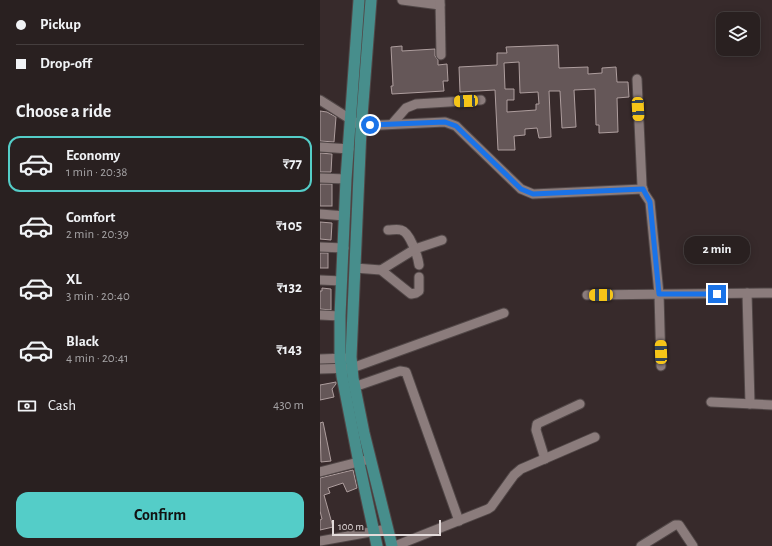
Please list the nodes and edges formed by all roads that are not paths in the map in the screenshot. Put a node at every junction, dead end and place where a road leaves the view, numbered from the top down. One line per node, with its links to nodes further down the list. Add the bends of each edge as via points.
1 (359, 0): 9 (main road)
2 (371, 0): 11 (main road)
3 (402, 0): 4 (street)
4 (440, 2): 5 (street)
5 (441, 55)
6 (637, 79): 16 (street)
7 (320, 100): 9 (street)
8 (481, 100): 10 (street, via 416,104 406,108)
9 (351, 120): 11 (street); 13 (main road)
10 (392, 124): 11 (street); 16 (street, via 445,122 456,126 521,189 533,194)
11 (361, 126): 25 (main road)
12 (320, 147): 13 (street)
13 (349, 148): 15 (main road)
14 (320, 178): 15 (street)
15 (346, 179): 18 (main road)
16 (643, 189): 32 (street, via 650,202)
17 (320, 214): 18 (street)
18 (345, 216): 22 (main road)
19 (388, 230): 23 (street, via 404,231)
20 (442, 240): 23 (street)
21 (320, 247): 22 (street)
22 (344, 248): 29 (main road)
23 (415, 249): 24 (street); 26 (street)
24 (419, 265)
25 (355, 268): 26 (street); 38 (main road)
26 (381, 270): 27 (street, via 411,294 418,291)
27 (419, 277)
28 (320, 280): 29 (street)
29 (342, 281): 36 (main road)
30 (746, 293): 31 (street); 32 (street); 44 (street)
31 (772, 293)
32 (659, 294): 33 (street); 39 (street)
33 (587, 295)
34 (504, 313): 38 (street)
35 (320, 315): 36 (street)
36 (340, 316): 38 (main road)
37 (320, 359): 38 (street)
38 (346, 363): 40 (street); 41 (main road); 49 (main road)
39 (661, 366)
40 (320, 369)
41 (354, 386): 48 (main road); 51 (street, via 400,371 406,372)
42 (711, 402): 44 (street)
43 (580, 404): 47 (street, via 537,424 536,430)
44 (750, 404): 45 (street)
45 (772, 405)
46 (595, 437): 47 (street)
47 (545, 458): 51 (street, via 517,472 488,509)
48 (370, 459): 49 (street); 52 (main road)
49 (359, 463): 50 (street); 53 (main road)
50 (320, 472)
51 (459, 520): 56 (street)
52 (387, 529): 53 (street); 56 (main road)
53 (374, 533): 54 (street); 55 (main road)
54 (320, 541)
55 (378, 546)
56 (393, 546)
57 (641, 546): 58 (street, via 677,525 681,526)
58 (693, 546)

